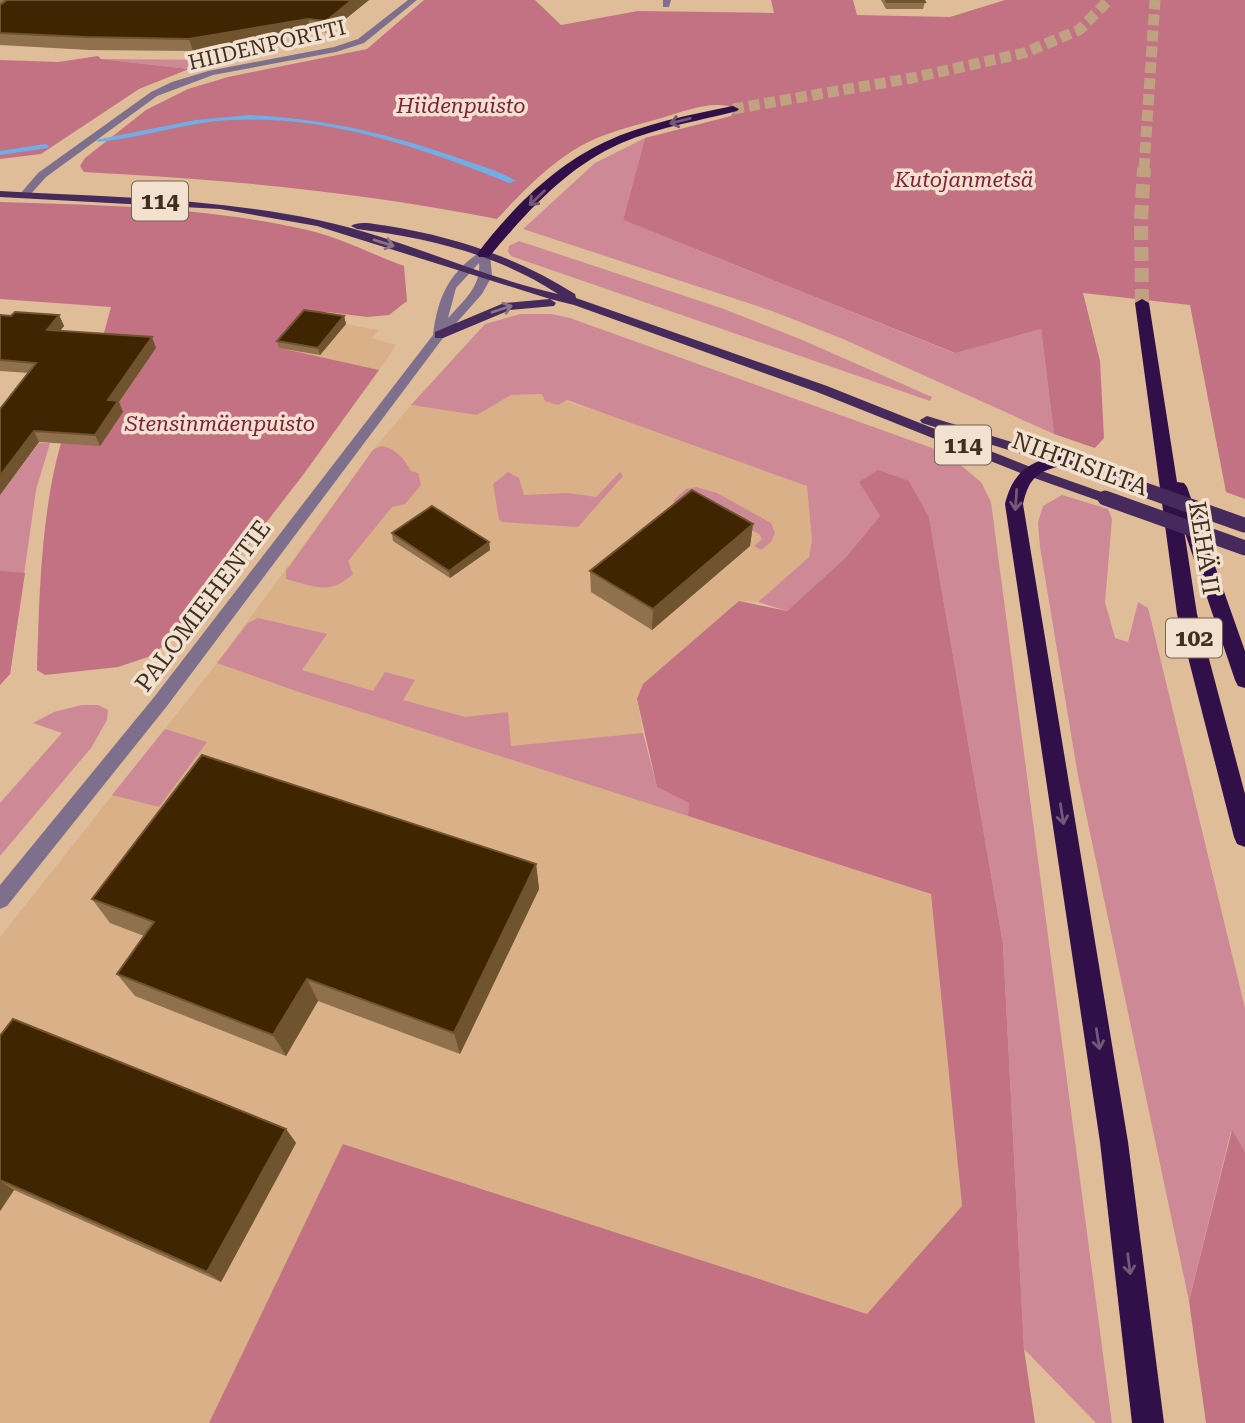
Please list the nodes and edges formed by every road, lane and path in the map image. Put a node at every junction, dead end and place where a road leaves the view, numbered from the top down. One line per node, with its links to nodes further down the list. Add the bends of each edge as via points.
1 (413, 0): 4 (street, HIIDENPORTTI, via 361,41 211,73 153,94 42,175)
2 (733, 109): 6 (highway, one-way to 6, via 627,136 592,152 555,181)
3 (0, 194): 4 (main road, 114)
4 (25, 194): 5 (main road, 114, via 220,205)
5 (319, 223): 6 (main road, 114, via 397,230); 7 (main road, 114, one-way to 7)
6 (484, 254): 7 (street, PALOMIEHENTIE); 8 (street); 9 (main road, NIHTISILTA / 114, via 545,279)
7 (463, 268): 8 (main road, 114); 11 (street, PALOMIEHENTIE, via 443,302)
8 (486, 276): 9 (main road, NIHTISILTA / 114); 11 (street, PALOMIEHENTIE, via 476,295)
9 (579, 302): 11 (main road, one-way to 9, via 508,306); 12 (main road, NIHTISILTA / 114)
10 (1142, 303): 13 (highway, KEHÄ II / 102)
11 (439, 335): 20 (street, PALOMIEHENTIE, via 170,690)
12 (822, 389): 14 (main road, NIHTISILTA / 114); 15 (main road, NIHTISILTA / 114)
13 (1159, 435): 18 (highway); 19 (highway, KEHÄ II / 102, via 1187,614)
14 (1062, 460): 15 (highway); 16 (main road, NIHTISILTA / 114, bridge)
15 (1028, 471): 17 (main road, NIHTISILTA / 114, bridge); 21 (highway, one-way to 21, via 1014,504 1114,1142)
16 (1244, 525)
17 (1245, 548)
18 (1245, 680)
19 (1245, 837)
20 (0, 901)
21 (1149, 1423)

